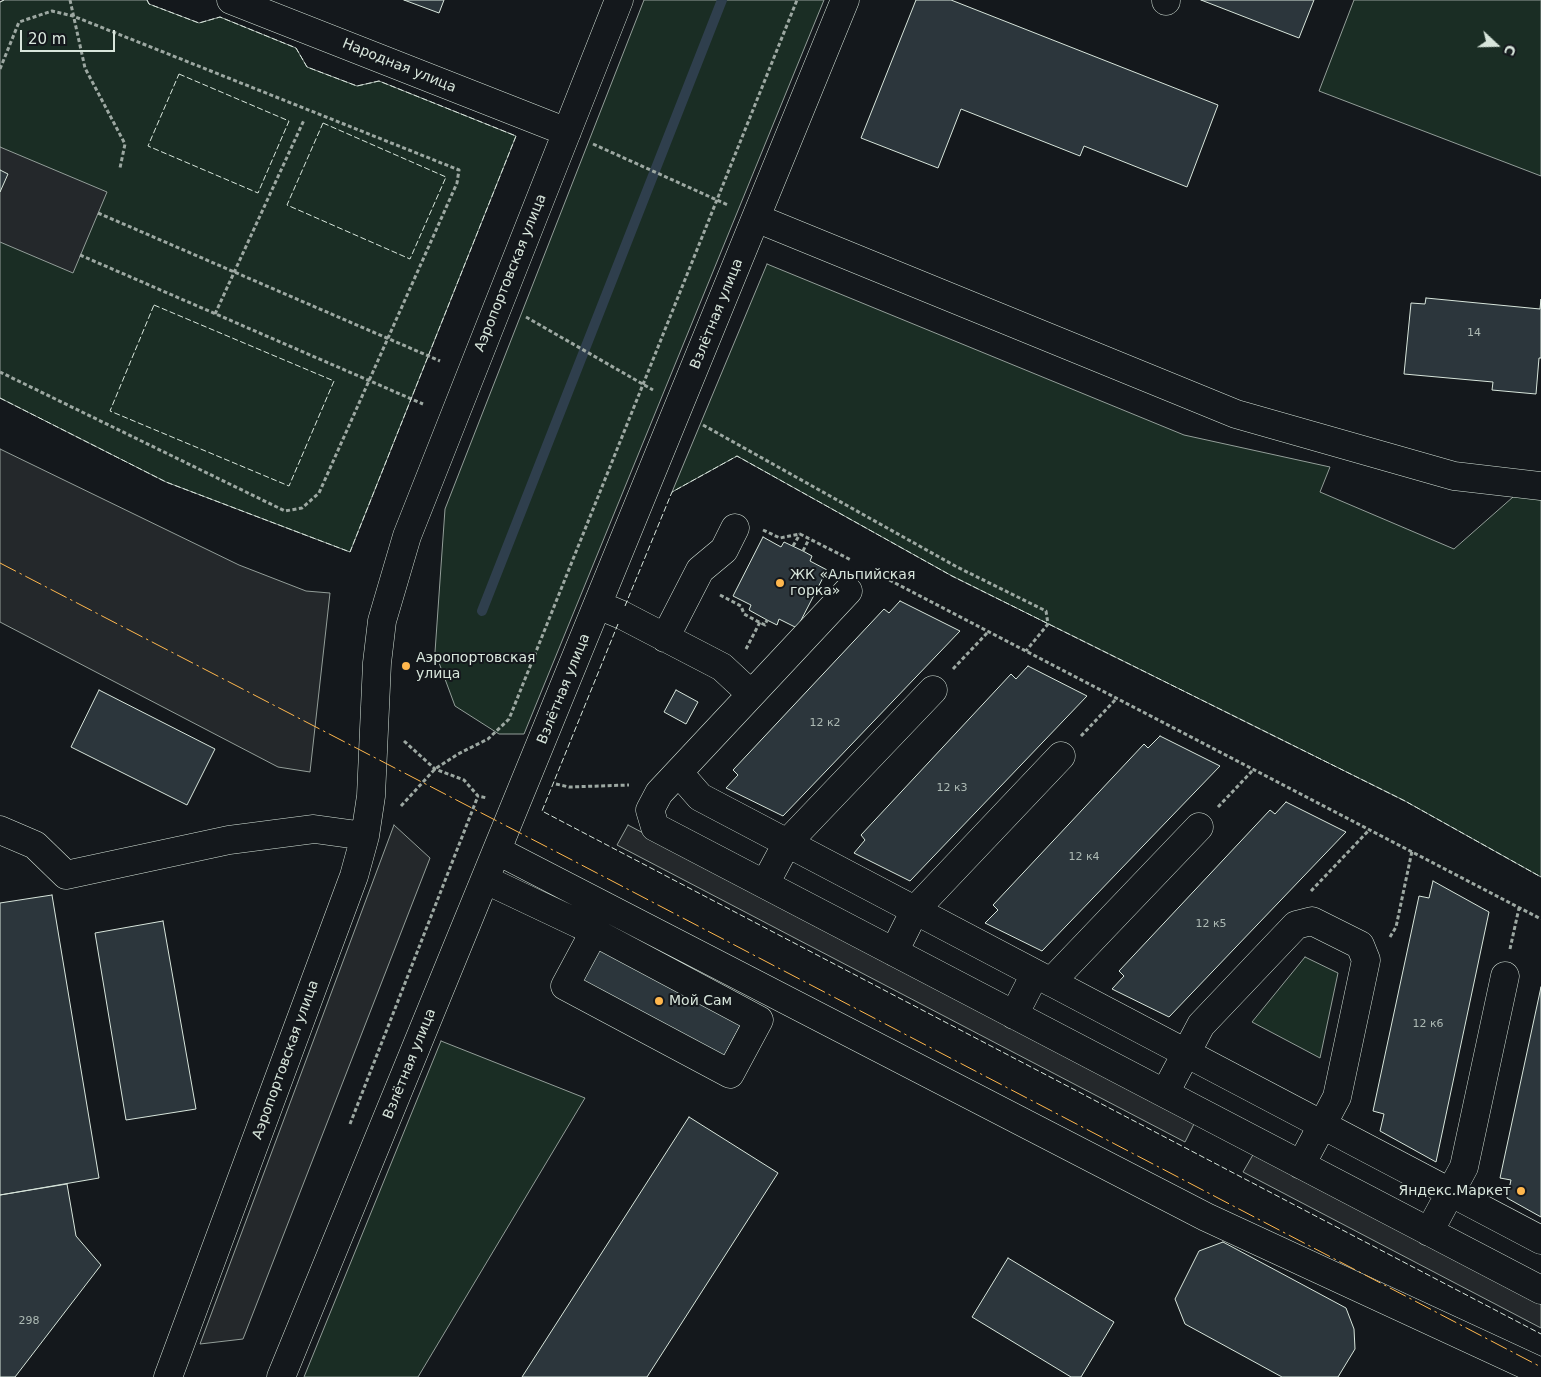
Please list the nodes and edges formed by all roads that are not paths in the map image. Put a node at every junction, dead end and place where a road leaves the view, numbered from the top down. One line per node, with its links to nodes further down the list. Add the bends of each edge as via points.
1 (231, 0): 4 (street, Народная улица)
2 (619, 0): 4 (street, Аэропортовская улица)
3 (845, 0): 5 (street, Взлётная улица)
4 (567, 132): 17 (street, Аэропортовская улица, via 407,536 382,621 371,796)
5 (756, 218): 6 (street, via 1236,414 1454,476); 9 (street, Взлётная улица)
6 (1541, 486)
7 (735, 528): 10 (street, via 724,550 700,570)
8 (848, 591): 12 (street)
9 (598, 605): 10 (street); 19 (street, Взлётная улица)
10 (666, 638): 12 (street, via 722,667)
11 (933, 690): 18 (street)
12 (751, 694): 14 (street)
13 (1062, 756): 22 (street)
14 (673, 779): 18 (street); 21 (street, via 659,793 650,810 655,827)
15 (1199, 827): 26 (street)
16 (0, 830): 17 (street, via 34,845 66,875 248,838 314,829)
17 (365, 836): 37 (street, Аэропортовская улица, via 354,876)
18 (787, 843): 21 (street); 22 (street)
19 (498, 851): 20 (street, Взлётная улица); 36 (street, via 1206,1217)
20 (486, 880): 23 (street); 38 (street, Взлётная улица)
21 (765, 884): 24 (street)
22 (915, 910): 24 (street); 26 (street)
23 (594, 932): 23 (street, via 565,986 730,1074 759,1020)
24 (894, 952): 27 (street)
25 (1504, 976): 32 (street, via 1464,1167)
26 (1043, 978): 27 (street); 28 (street)
27 (1014, 1015): 29 (street)
28 (1186, 1053): 29 (street); 30 (street); 30 (street, via 1201,1025 1296,925 1312,921 1360,945 1366,960 1337,1097)
29 (1165, 1093): 31 (street)
30 (1322, 1125): 31 (street); 32 (street)
31 (1301, 1165): 33 (street)
32 (1450, 1192): 33 (street); 34 (street)
33 (1429, 1232): 35 (street)
34 (1541, 1240)
35 (1541, 1290)
36 (1541, 1372)
37 (168, 1377)
38 (281, 1377)

